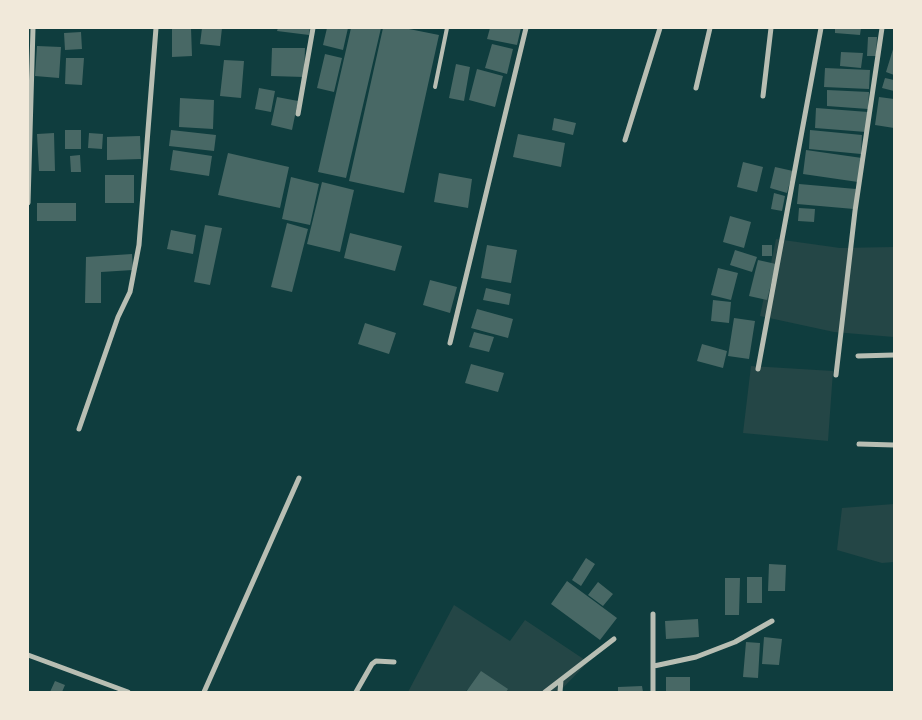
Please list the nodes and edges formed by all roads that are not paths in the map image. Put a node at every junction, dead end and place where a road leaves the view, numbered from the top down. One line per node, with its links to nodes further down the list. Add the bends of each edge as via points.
1 (33, 28): 16 (street)
2 (156, 28): 22 (street, via 139,245 130,292 118,317)
3 (313, 28): 14 (street)
4 (447, 28): 11 (lane)
5 (526, 28): 17 (street)
6 (660, 28): 15 (street)
7 (710, 28): 12 (street)
8 (771, 28): 13 (street)
9 (821, 28): 20 (street)
10 (882, 28): 21 (street, via 854,211)
11 (435, 87)
12 (696, 88)
13 (763, 96)
14 (298, 114)
15 (625, 140)
16 (28, 203)
17 (450, 343)
18 (894, 355): 19 (street)
19 (858, 356)
20 (758, 369)
21 (836, 374)
22 (79, 429)
23 (858, 444): 24 (street)
24 (894, 445)
25 (298, 478): 34 (street)
26 (654, 614): 31 (street)
27 (772, 621): 31 (street, via 735,642 696,657)
28 (614, 639): 32 (street)
29 (28, 655): 33 (street)
30 (394, 662): 35 (street, via 384,660 372,664)
31 (654, 666): 38 (street)
32 (561, 680): 36 (street); 37 (street)
33 (128, 692)
34 (204, 692)
35 (356, 692)
36 (546, 692)
37 (560, 692)
38 (653, 692)

